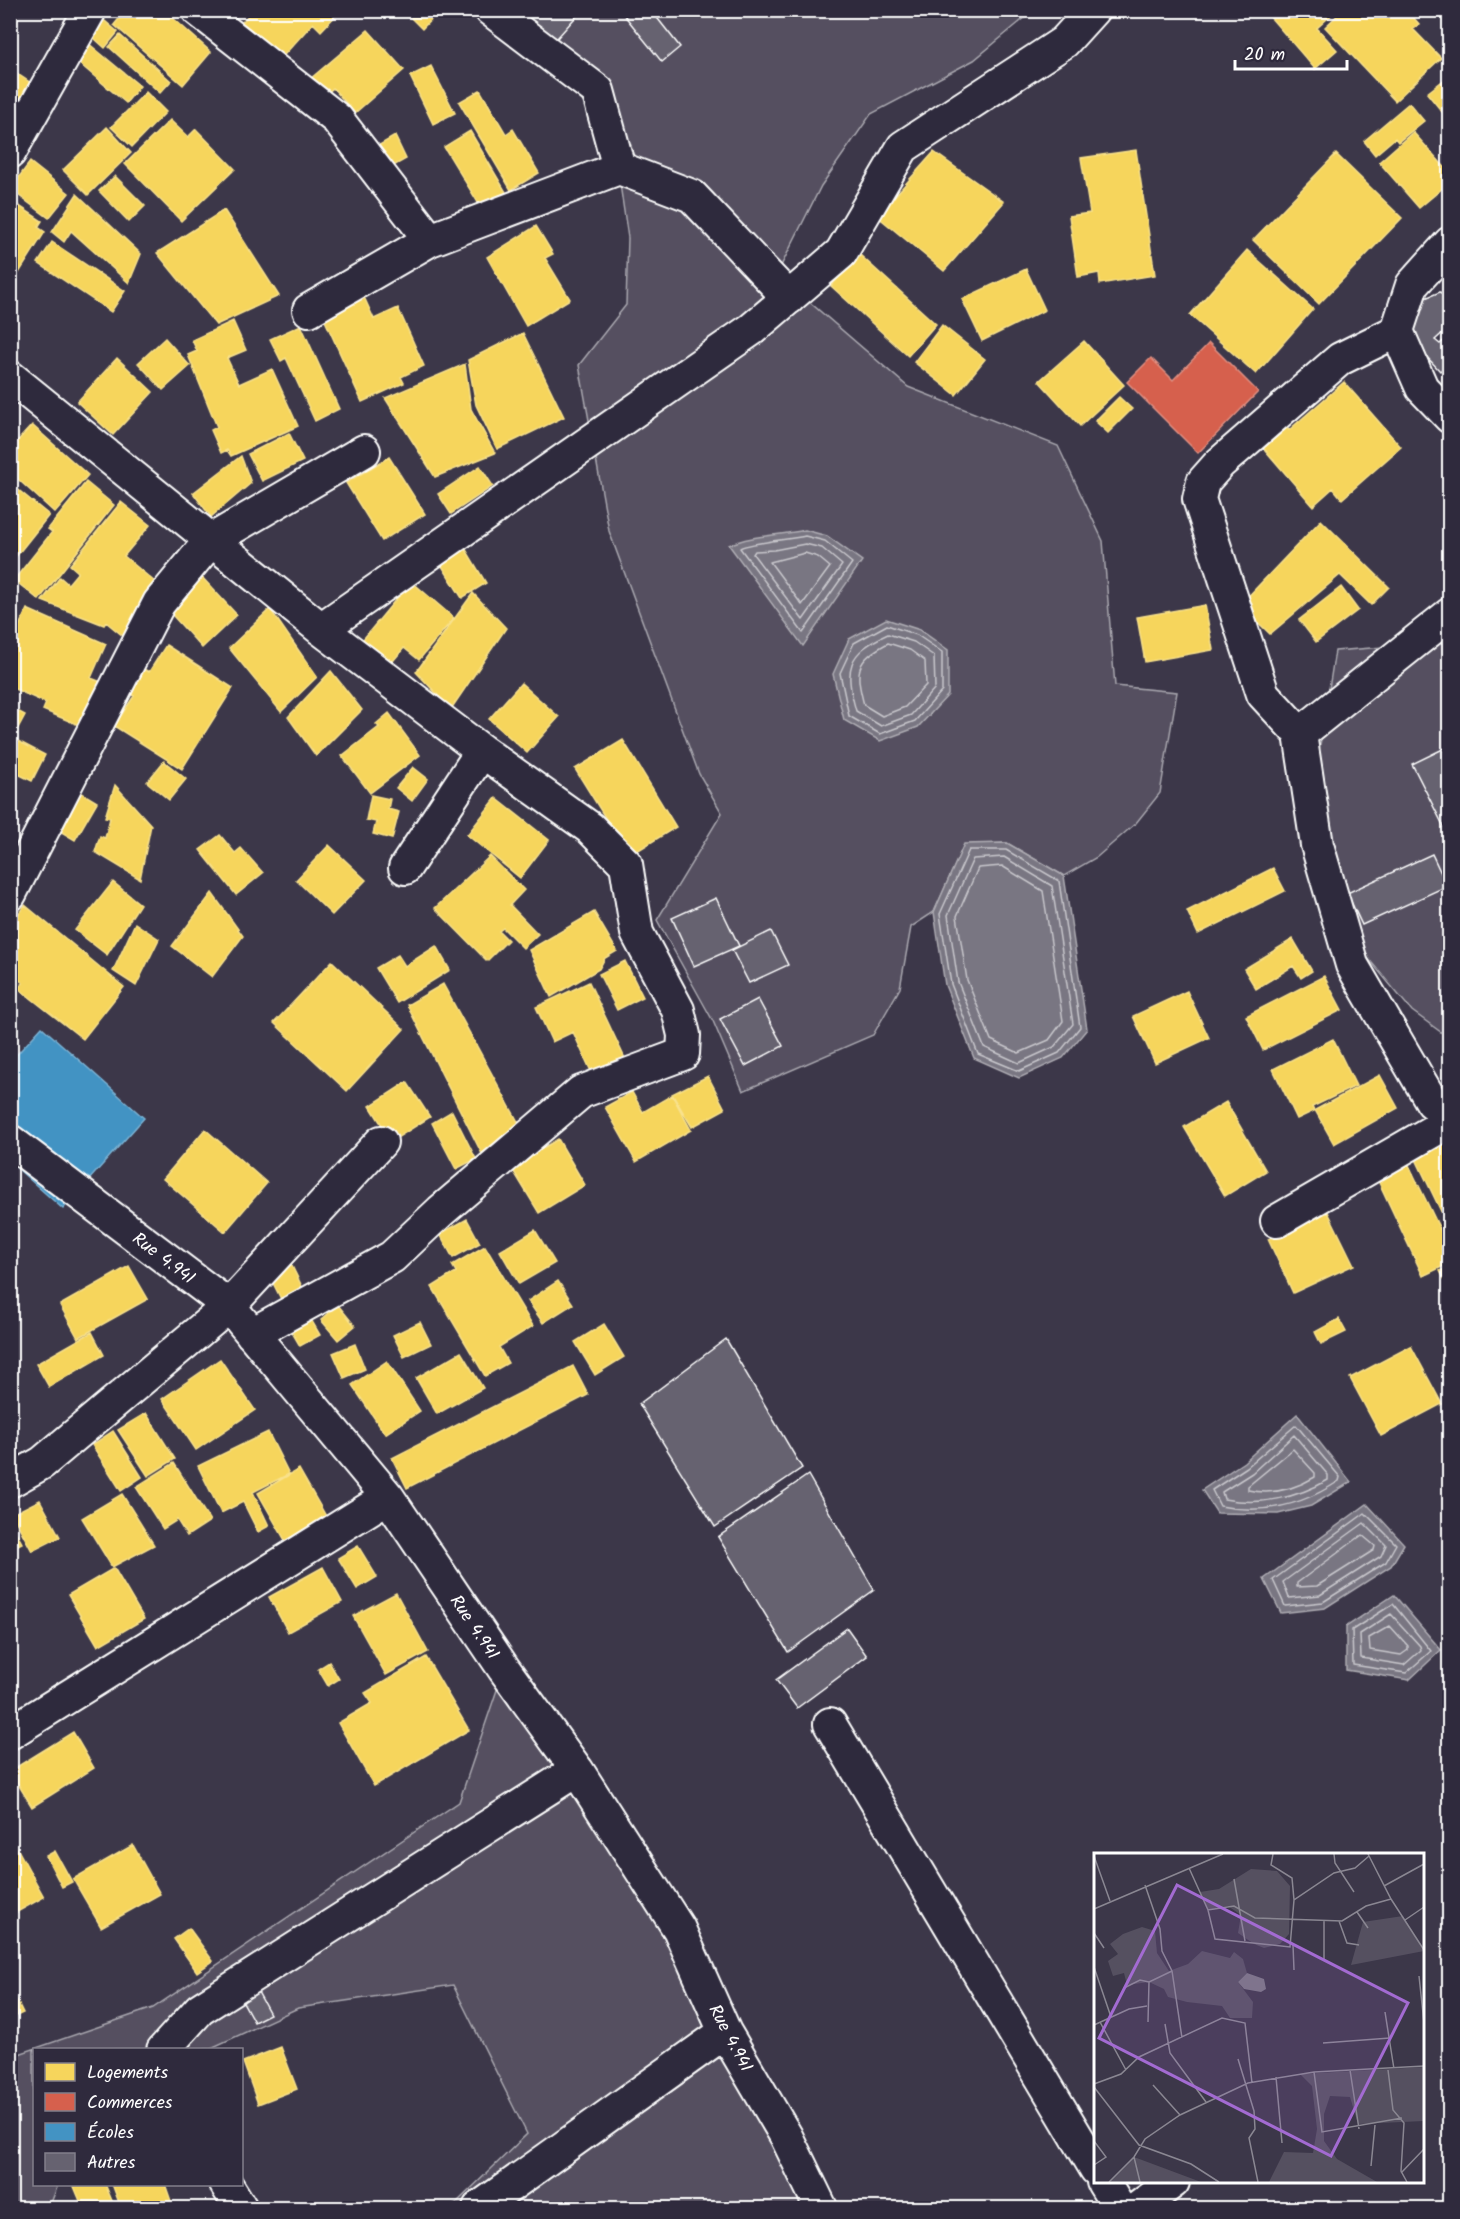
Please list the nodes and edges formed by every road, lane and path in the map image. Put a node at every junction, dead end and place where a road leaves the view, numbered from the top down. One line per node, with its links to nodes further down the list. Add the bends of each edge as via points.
1 (90, 10): 5 (street)
2 (491, 10): 6 (street, via 598,90)
3 (1093, 10): 9 (street, via 1064,42 903,147 841,253)
4 (203, 12): 7 (street, via 337,119)
5 (10, 152)
6 (619, 168): 7 (street); 9 (street, via 692,196)
7 (430, 240): 10 (street)
8 (1449, 243): 11 (street, via 1412,285)
9 (789, 298): 17 (street, via 752,329)
10 (309, 310)
11 (1396, 331): 13 (street, via 1422,388); 18 (street, via 1340,359 1203,482 1199,499 1263,694)
12 (10, 377): 15 (street)
13 (1449, 417)
14 (364, 451): 15 (street)
15 (210, 541): 17 (street); 21 (street, via 159,603)
16 (1449, 614): 18 (street)
17 (321, 629): 19 (street)
18 (1300, 734): 22 (street, via 1317,845 1352,965 1432,1102)
19 (482, 752): 20 (street); 28 (street, via 590,828 627,864 637,933 678,1010 684,1035 683,1054 581,1092 392,1257)
20 (405, 868)
21 (10, 894)
22 (1449, 1113)
23 (1449, 1121): 26 (street)
24 (10, 1141): 27 (street, Rue 4.941)
25 (381, 1142): 27 (street)
26 (1277, 1221)
27 (229, 1306): 28 (street, Rue 4.941); 29 (street, via 42,1463)
28 (252, 1334): 30 (street, Rue 4.941)
29 (10, 1481)
30 (388, 1497): 32 (street); 33 (street, Rue 4.941)
31 (830, 1724): 36 (street)
32 (10, 1733)
33 (577, 1770): 34 (street, Rue 4.941, via 679,1929); 35 (street, via 200,2009)
34 (725, 2032): 41 (street); 42 (street, Rue 4.941, via 786,2136)
35 (164, 2048)
36 (1094, 2167)
37 (1104, 2183): 43 (street)
38 (1170, 2183): 44 (street)
39 (227, 2186): 40 (street)
40 (241, 2208)
41 (479, 2208)
42 (822, 2208)
43 (1119, 2208)
44 (1138, 2208)

